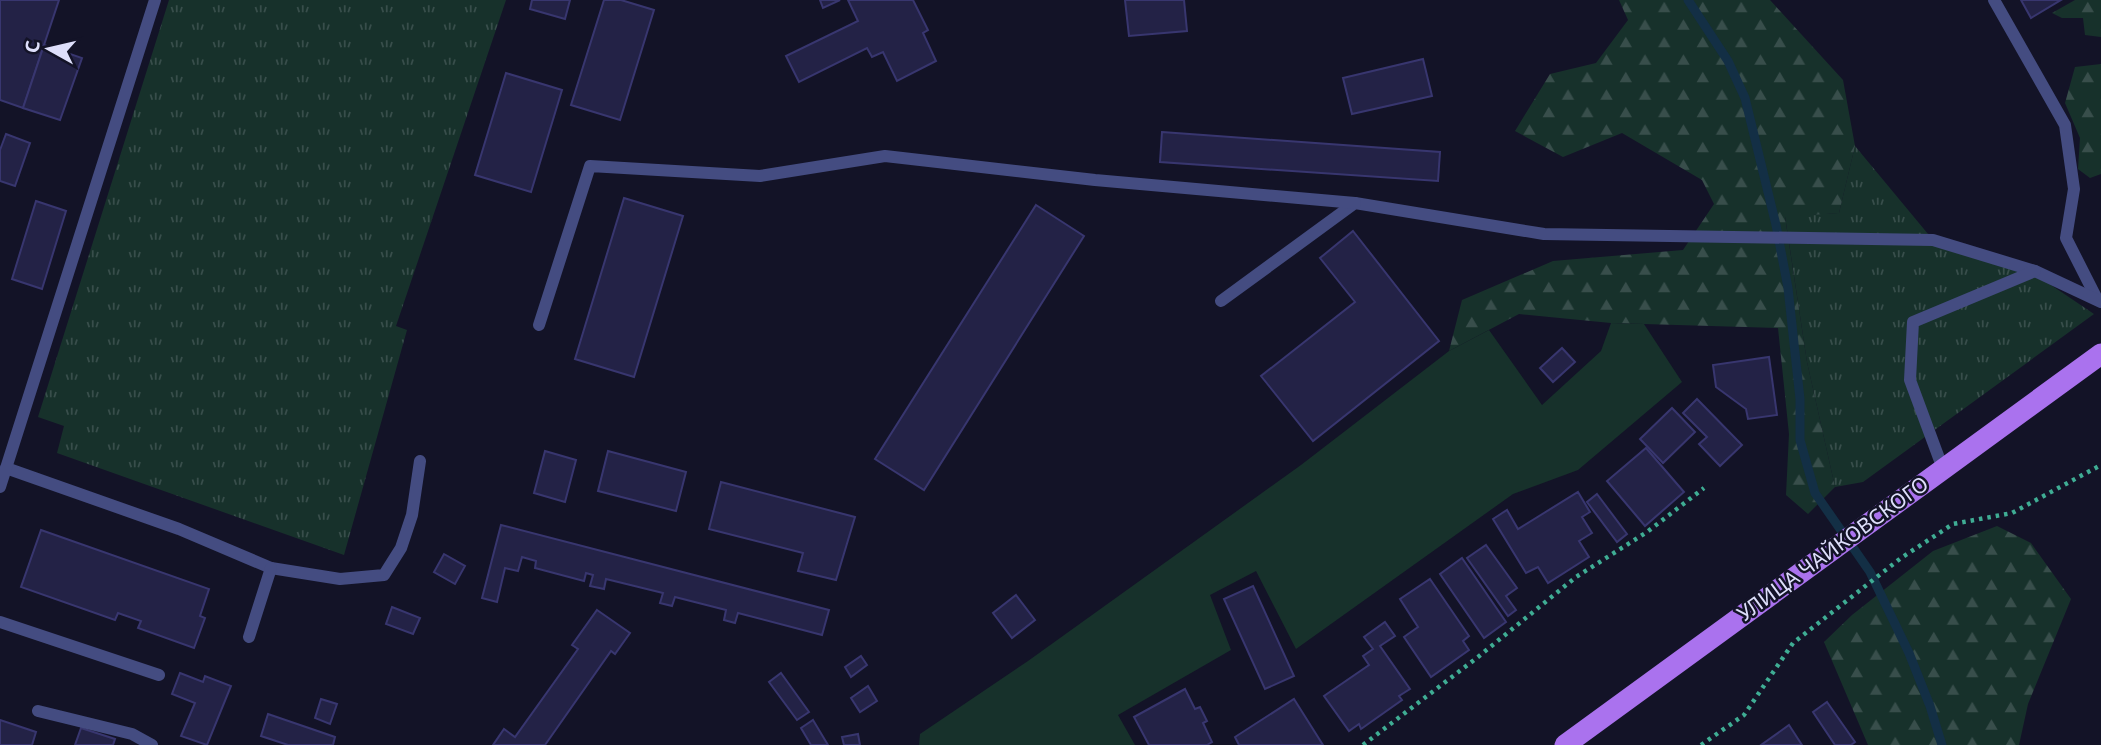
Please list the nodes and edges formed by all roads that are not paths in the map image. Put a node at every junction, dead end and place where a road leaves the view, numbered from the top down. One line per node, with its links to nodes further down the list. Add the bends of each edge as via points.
1 (155, 0): 10 (lane)
2 (1994, 0): 5 (lane, via 2065,125 2074,189 2066,238)
3 (1355, 203): 4 (lane, via 1544,234 1933,240); 6 (lane); 7 (lane, via 885,156 760,176 590,166)
4 (2035, 271): 5 (lane); 11 (lane, via 1913,322 1910,380)
5 (2099, 300)
6 (1221, 301)
7 (539, 325)
8 (2101, 354): 11 (main road, УЛИЦА ЧАЙКОВСКОГО)
9 (420, 460): 13 (lane, via 412,515 401,548 384,575 340,579)
10 (6, 468): 12 (lane); 13 (lane, via 179,529)
11 (1943, 469): 19 (main road, УЛИЦА ЧАЙКОВСКОГО)
12 (0, 487)
13 (271, 568): 15 (lane)
14 (0, 622): 16 (lane)
15 (249, 637)
16 (159, 675)
17 (38, 711): 18 (lane, via 132,734)
18 (152, 745)
19 (1565, 745)

